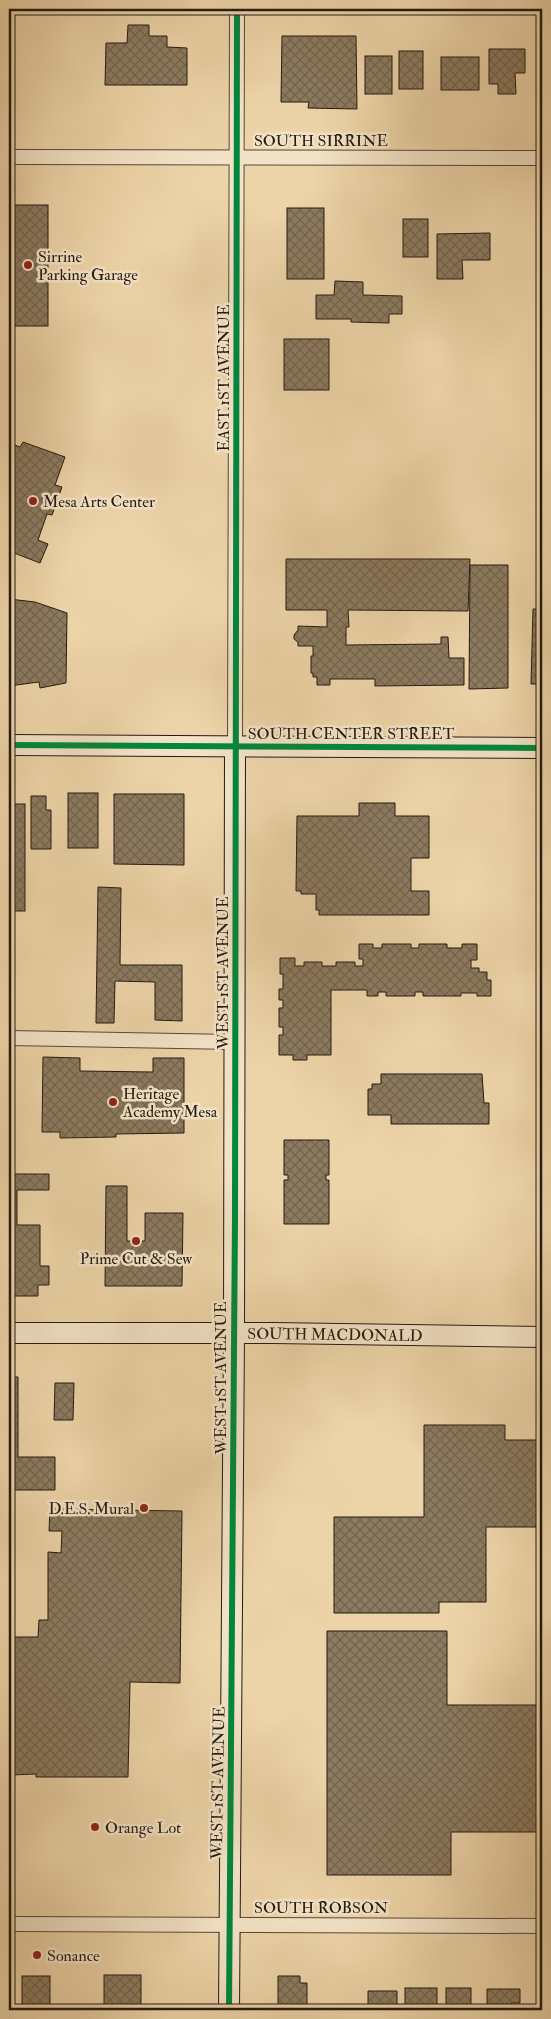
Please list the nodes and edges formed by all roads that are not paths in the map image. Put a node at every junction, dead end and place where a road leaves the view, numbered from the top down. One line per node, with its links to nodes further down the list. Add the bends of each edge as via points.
1 (237, 9): 3 (street, EAST 1ST AVENUE)
2 (9, 157): 3 (street, SOUTH SIRRINE)
3 (238, 158): 4 (street, SOUTH SIRRINE); 6 (street, EAST 1ST AVENUE)
4 (542, 158)
5 (9, 744): 6 (street, SOUTH CENTER STREET)
6 (235, 746): 7 (street, SOUTH CENTER STREET); 9 (street, WEST 1ST AVENUE)
7 (542, 748)
8 (9, 1038): 9 (street)
9 (235, 1042): 11 (street, WEST 1ST AVENUE)
10 (9, 1333): 11 (street, SOUTH MACDONALD)
11 (234, 1333): 12 (street, SOUTH MACDONALD); 14 (street, WEST 1ST AVENUE)
12 (542, 1337)
13 (9, 1924): 14 (street, SOUTH ROBSON)
14 (229, 1924): 15 (street, SOUTH ROBSON); 16 (street, WEST 1ST AVENUE)
15 (542, 1926)
16 (229, 2010)

